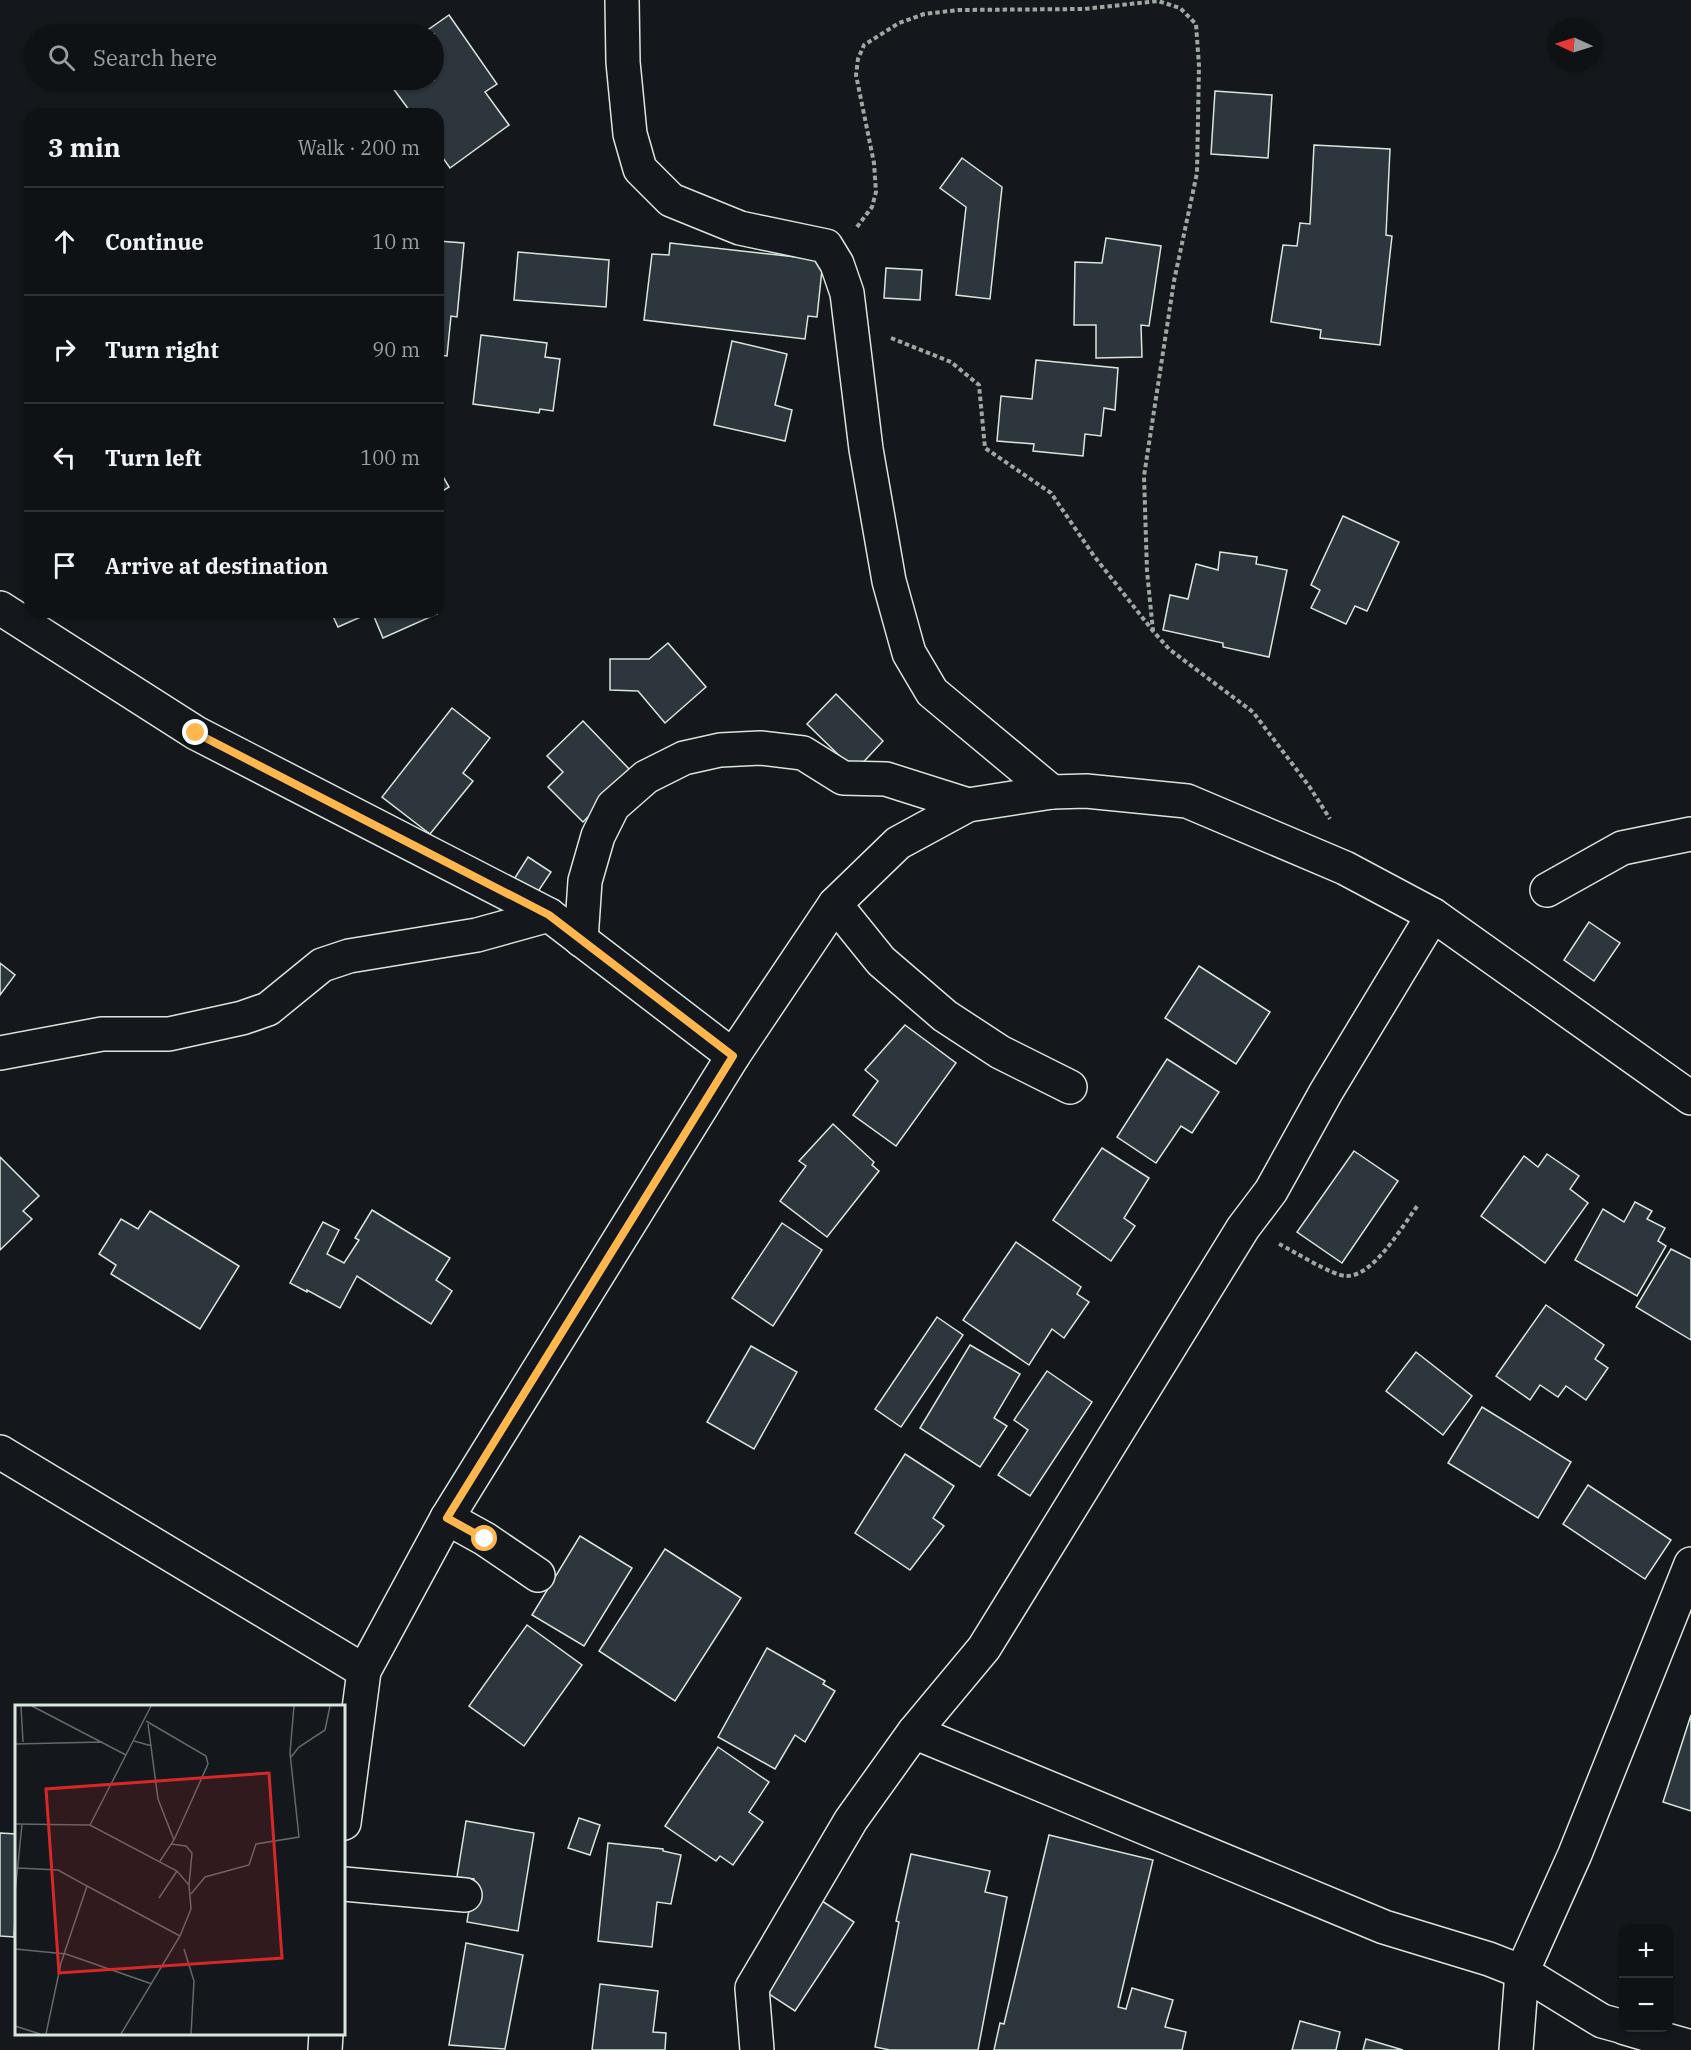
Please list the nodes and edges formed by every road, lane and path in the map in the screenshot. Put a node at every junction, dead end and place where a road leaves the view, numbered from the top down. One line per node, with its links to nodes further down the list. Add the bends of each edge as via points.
1 (622, 0): 2 (street, via 630,134 640,169 671,200 740,228)
2 (826, 246): 3 (street, via 847,293); 5 (path, via 849,235 872,207 876,192 874,164 856,75 858,59 864,45 899,23 924,14 959,10 1084,9 1158,2 1180,8 1196,24 1197,173 1174,281 1144,476)
3 (854, 338): 5 (path, via 895,338 951,362 979,385 985,448 1051,494); 6 (street, via 866,449 889,581 909,653 932,692)
4 (0, 608): 12 (street, via 196,733)
5 (1153, 631): 9 (path, via 1169,650 1253,712 1334,826)
6 (1052, 792): 7 (street); 9 (street, via 1086,791 1187,801)
7 (968, 805): 11 (street, via 898,843); 14 (street, via 886,779 843,778 803,753 760,748 720,750 684,758 646,777 614,806 598,836 585,881)
8 (1691, 834): 10 (street, via 1622,848)
9 (1345, 868): 13 (street)
10 (1547, 890)
11 (835, 904): 16 (street); 17 (street, via 881,961 945,1016 1000,1052)
12 (549, 915): 14 (street); 15 (street, via 477,935 349,956 322,965 268,1009 242,1018 169,1034 102,1034)
13 (1433, 915): 18 (street); 20 (street, via 1271,1191)
14 (581, 940): 16 (street)
15 (0, 1053)
16 (733, 1056): 22 (street)
17 (1070, 1087)
18 (1691, 1098)
19 (1418, 1205): 20 (path, via 1377,1259 1363,1272 1346,1276)
20 (1243, 1228): 26 (street, via 984,1648)
21 (0, 1452): 25 (street)
22 (447, 1518): 24 (street); 25 (street)
23 (1691, 1564): 30 (street, via 1575,1854)
24 (538, 1575)
25 (364, 1671): 27 (street)
26 (915, 1732): 30 (street, via 1384,1927); 36 (street, via 851,1820 752,1988)
27 (345, 1815)
28 (345, 1884): 29 (street)
29 (465, 1895)
30 (1522, 1972): 31 (street, via 1602,2021); 37 (street)
31 (1619, 2026)
32 (1641, 2032): 34 (street)
33 (326, 2035): 35 (street)
34 (1691, 2047)
35 (325, 2050)
36 (758, 2050)
37 (1516, 2050)

